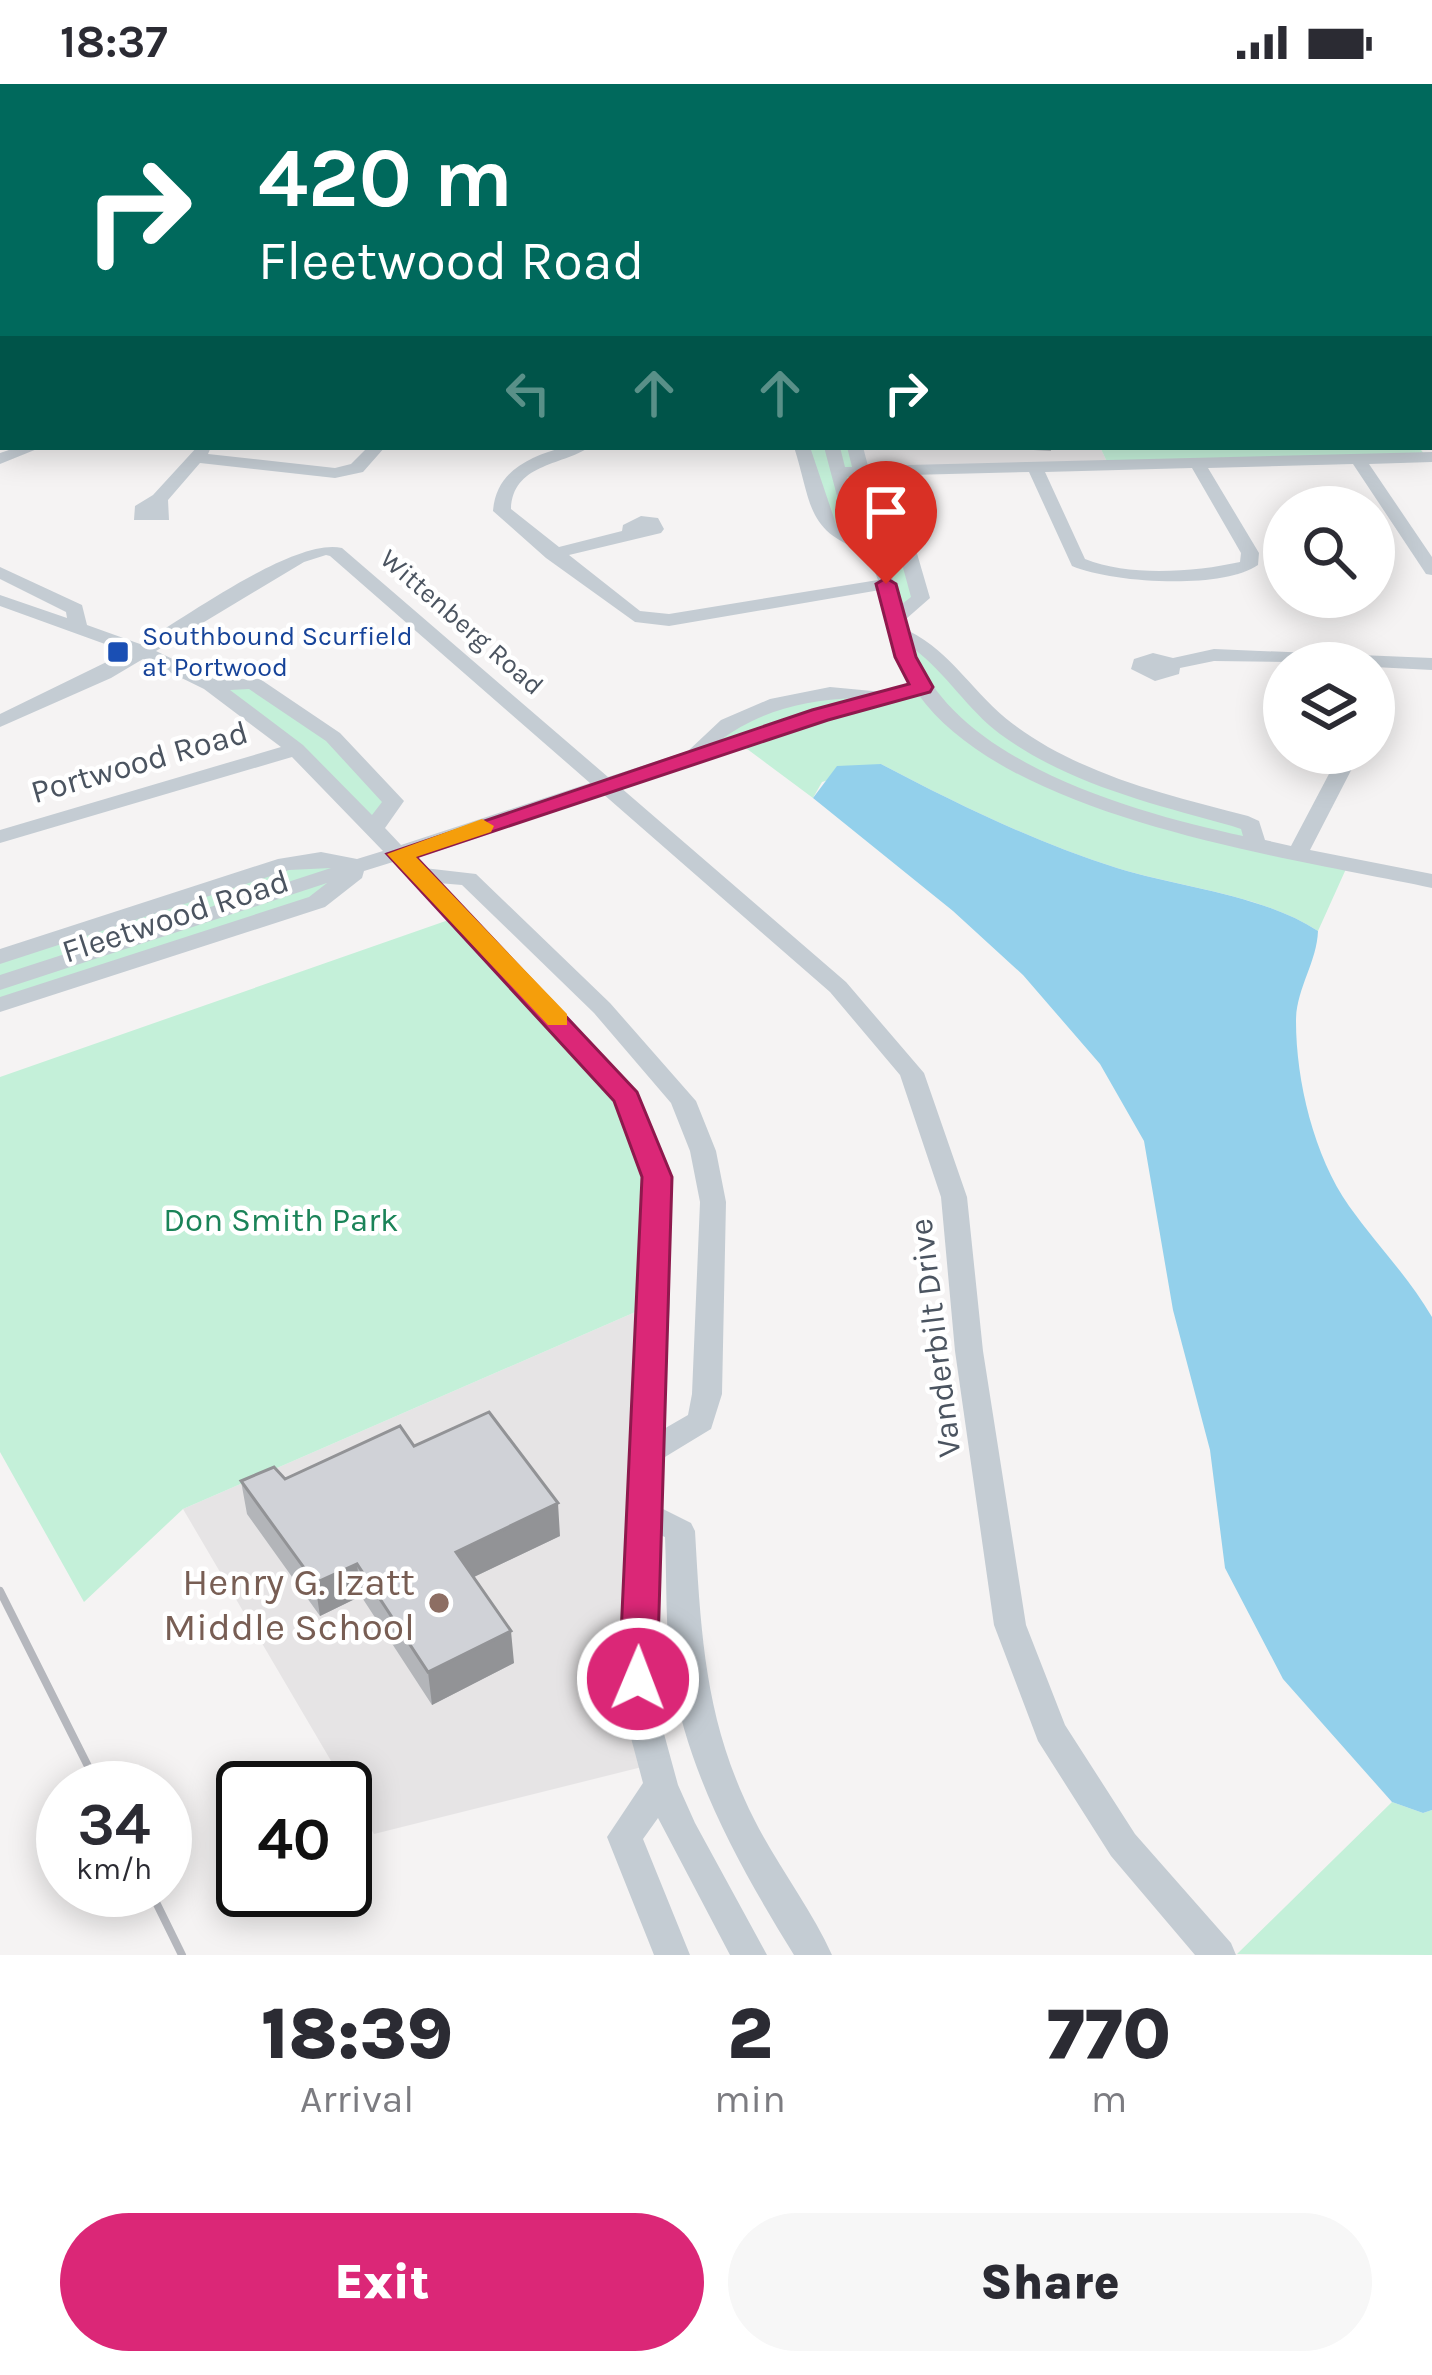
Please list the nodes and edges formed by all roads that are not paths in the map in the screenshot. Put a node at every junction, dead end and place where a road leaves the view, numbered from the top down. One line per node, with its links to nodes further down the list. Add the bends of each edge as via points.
1 (374, 450): 6 (street, via 357,468 335,473)
2 (573, 450): 16 (street, via 534,463 500,495 514,526)
3 (803, 450): 15 (street, via 828,526)
4 (833, 450): 11 (street)
5 (856, 450): 12 (street)
6 (201, 453): 13 (street)
7 (1432, 457): 8 (street)
8 (1358, 459): 9 (street); 17 (street)
9 (1197, 464): 10 (street); 10 (street, via 1250,553 1249,565 1086,568)
10 (1035, 468): 12 (street)
11 (838, 472): 12 (street); 15 (street, via 858,530)
12 (863, 480): 15 (street); 21 (street, via 894,502 921,598)
13 (159, 499)
14 (635, 532): 16 (street)
15 (873, 546): 19 (street)
16 (552, 554): 19 (street, via 646,621)
17 (1432, 570)
18 (0, 572): 22 (street, via 75,609)
19 (886, 584): 21 (street)
20 (3, 604): 22 (street)
21 (898, 626): 29 (street); 36 (street, via 961,690 1046,753 1142,794 1240,820)
22 (79, 630): 23 (street)
23 (144, 652): 28 (street); 30 (street); 33 (street, Wittenberg Road, via 298,558 336,552)
24 (1263, 658): 26 (street)
25 (1395, 663): 27 (street)
26 (1171, 664)
27 (1432, 664)
28 (211, 685): 31 (street); 34 (street, via 253,683 333,737 393,801)
29 (922, 687): 33 (street, Fleetwood Road); 36 (street, via 987,744 1056,783)
30 (0, 721)
31 (296, 749): 34 (street); 35 (street, Portwood Road)
32 (1339, 774): 37 (street)
33 (608, 784): 38 (street, Fleetwood Road); 50 (street, Vanderbilt Drive, via 838,987 912,1072 954,1197 1010,1625 1062,1750 1123,1845)
34 (374, 828): 38 (street)
35 (0, 837)
36 (1255, 842): 37 (street)
37 (1299, 851): 40 (street)
38 (409, 864): 39 (street, Fleetwood Road); 44 (street, via 627,1098 657,1177); 44 (street, via 468,879 602,1008 683,1101 703,1150 712,1202 707,1394 701,1420)
39 (360, 867): 41 (street, Fleetwood Road, via 321,859 286,864); 42 (street, Fleetwood Road); 43 (street, Fleetwood Road, via 317,902)
40 (1432, 881)
41 (0, 957)
42 (0, 983)
43 (0, 1005)
44 (646, 1454): 45 (street)
45 (642, 1512): 46 (street, via 638,1679); 49 (street, via 680,1531 689,1677 712,1763 753,1858)
46 (661, 1785): 47 (street, via 625,1837); 48 (street)
47 (672, 1955)
48 (749, 1955)
49 (814, 1955)
50 (1218, 1955)

